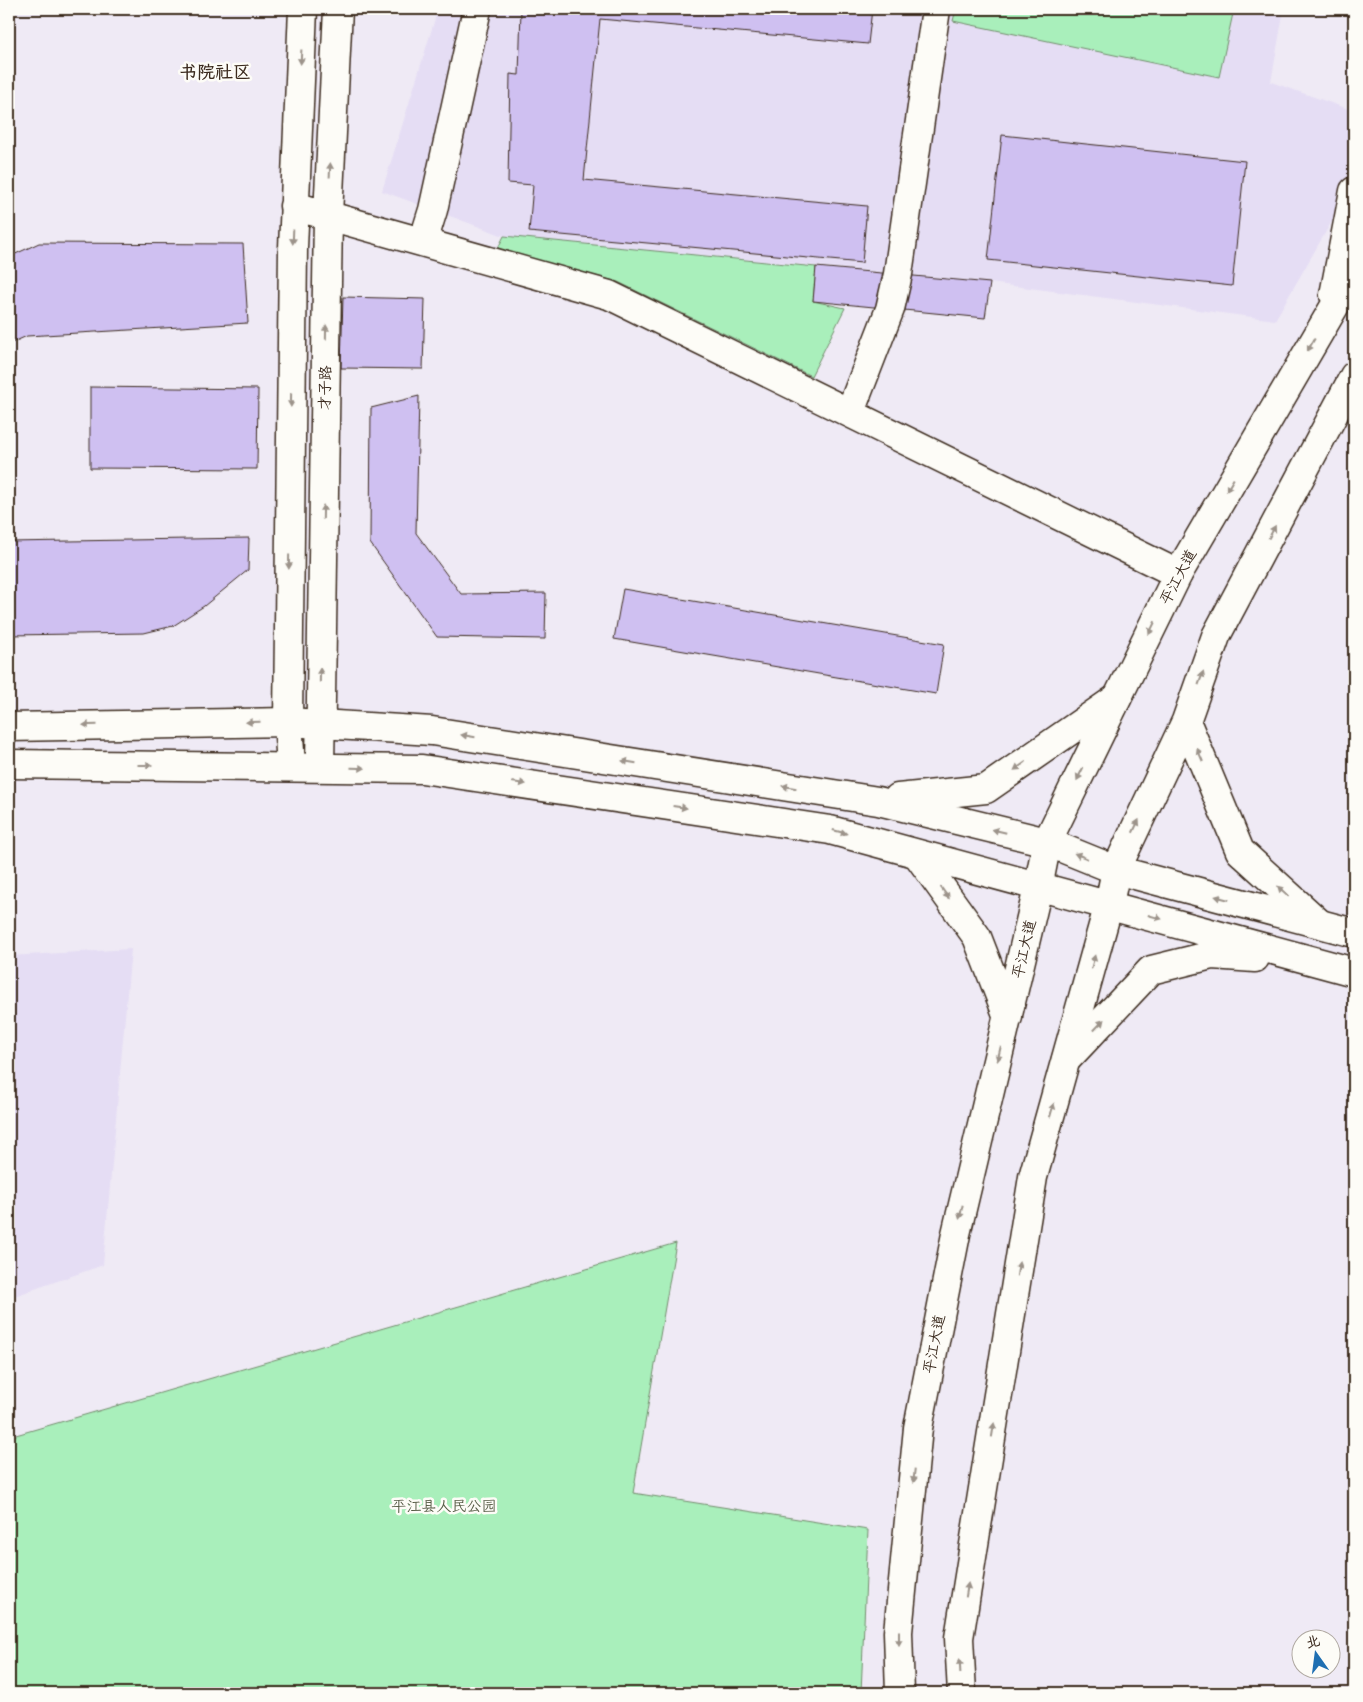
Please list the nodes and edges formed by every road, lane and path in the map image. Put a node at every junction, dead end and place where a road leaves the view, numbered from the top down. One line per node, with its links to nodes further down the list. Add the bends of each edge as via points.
1 (303, 9): 6 (main road, one-way to 6)
2 (338, 9): 7 (main road, 才子路, one-way to 2)
3 (477, 9): 8 (main road, via 433,210)
4 (936, 9): 12 (main road, via 898,274 890,309)
5 (1354, 191): 10 (main road)
6 (294, 206): 7 (main road); 16 (main road, one-way to 16)
7 (328, 215): 8 (main road); 17 (main road, 才子路, one-way to 7)
8 (423, 242): 12 (main road, via 609,295)
9 (1354, 273): 10 (main road, 平江大道)
10 (1331, 310): 13 (main road, 平江大道, one-way to 13)
11 (1354, 376): 15 (main road, one-way to 11, via 1216,636)
12 (850, 412): 13 (main road)
13 (1178, 574): 14 (main road, 平江大道, one-way to 14)
14 (1117, 698): 22 (main road, one-way to 22, via 986,789); 23 (main road, 平江大道, one-way to 23)
15 (1186, 721): 25 (main road, one-way to 15); 28 (main road, one-way to 15, via 1240,851)
16 (288, 722): 17 (main road); 18 (main road, one-way to 18); 20 (main road)
17 (319, 723): 21 (main road, 才子路); 22 (main road, one-way to 17, via 432,731)
18 (9, 727)
19 (9, 764): 20 (main road, one-way to 20)
20 (291, 766): 21 (main road)
21 (320, 767): 24 (main road, one-way to 24, via 432,770 830,830)
22 (878, 800): 23 (main road, one-way to 22)
23 (1047, 842): 25 (main road, one-way to 23); 26 (main road, 平江大道)
24 (917, 854): 26 (main road); 32 (main road, one-way to 32, via 977,938)
25 (1116, 870): 27 (main road); 28 (main road, one-way to 25)
26 (1038, 888): 27 (main road); 32 (main road, 平江大道)
27 (1108, 904): 30 (main road, one-way to 30); 33 (main road, one-way to 27)
28 (1319, 924): 29 (main road)
29 (1354, 932)
30 (1312, 962): 31 (main road); 33 (main road, one-way to 30, via 1151,970 1212,955)
31 (1354, 972)
32 (1008, 1017): 34 (main road, 平江大道, one-way to 34, via 956,1234 918,1428 898,1632)
33 (1066, 1060): 35 (main road, one-way to 33, via 959,1638 1032,1187)
34 (900, 1693)
35 (962, 1693)

